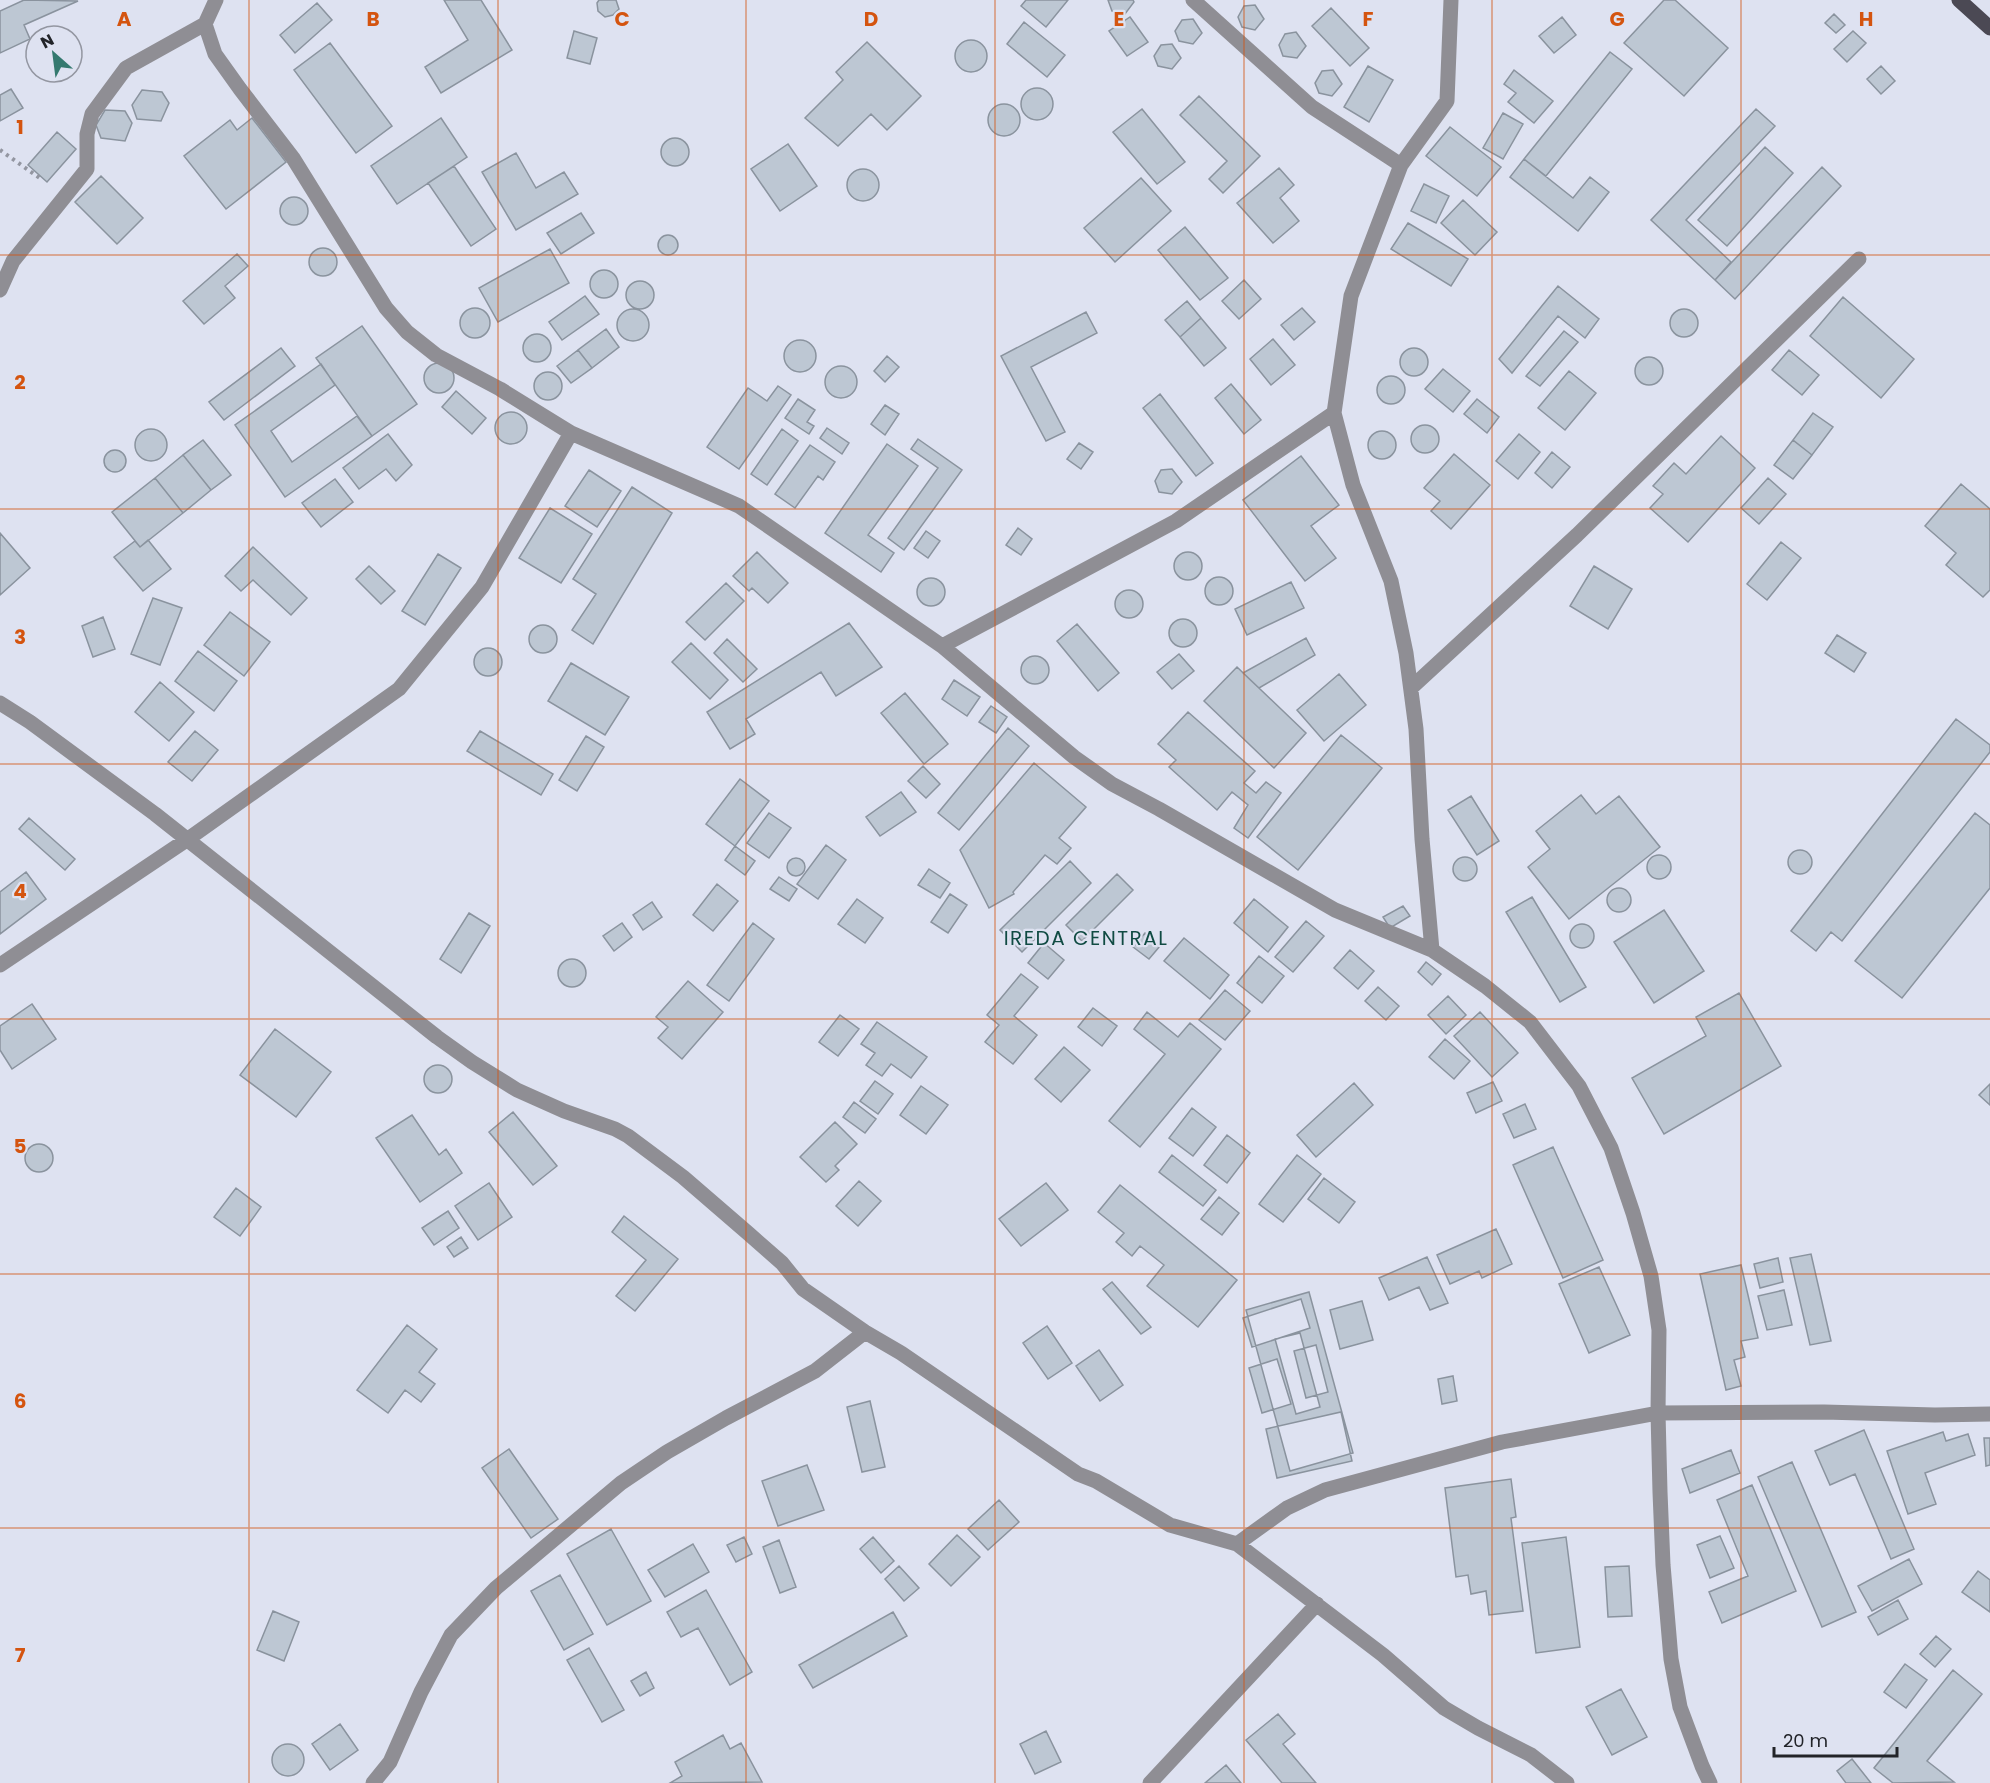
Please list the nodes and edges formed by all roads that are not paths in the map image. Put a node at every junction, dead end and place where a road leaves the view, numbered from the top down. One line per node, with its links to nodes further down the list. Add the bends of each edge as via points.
1 (216, 0): 5 (street)
2 (1193, 0): 7 (street, via 1312,107)
3 (1451, 0): 7 (street, via 1447,101)
4 (1959, 0): 6 (main road)
5 (205, 24): 9 (street, via 126,68 92,114 87,134 87,169 14,261); 11 (street, via 215,54 293,158 386,308 400,324 436,355)
6 (1990, 28)
7 (1401, 165): 10 (street, via 1351,297)
8 (1859, 259): 13 (street, via 1577,536)
9 (0, 290)
10 (1334, 413): 12 (street, via 1176,521); 13 (street, via 1353,485 1391,581)
11 (572, 433): 12 (street, via 739,506); 15 (street, via 482,586 399,689)
12 (942, 646): 16 (street, via 1112,784 1335,910)
13 (1410, 688): 16 (street)
14 (0, 703): 15 (street)
15 (188, 839): 17 (street); 18 (street, via 472,1062 518,1090 628,1136 749,1234 804,1289)
16 (1432, 950): 19 (street, via 1530,1022 1580,1086 1611,1148 1651,1276 1659,1330)
17 (0, 965)
18 (866, 1332): 21 (street, via 1078,1474 1170,1525); 23 (street, via 815,1371 726,1418 621,1483 496,1588 451,1635 420,1692 390,1762)
19 (1658, 1413): 20 (street); 21 (street, via 1502,1442 1324,1490 1287,1508); 26 (street, via 1663,1565 1671,1659 1680,1707)
20 (1990, 1414)
21 (1237, 1544): 22 (street)
22 (1317, 1604): 24 (street); 25 (street, via 1444,1708 1531,1755)
23 (374, 1783)
24 (1150, 1783)
25 (1567, 1783)
26 (1710, 1783)

